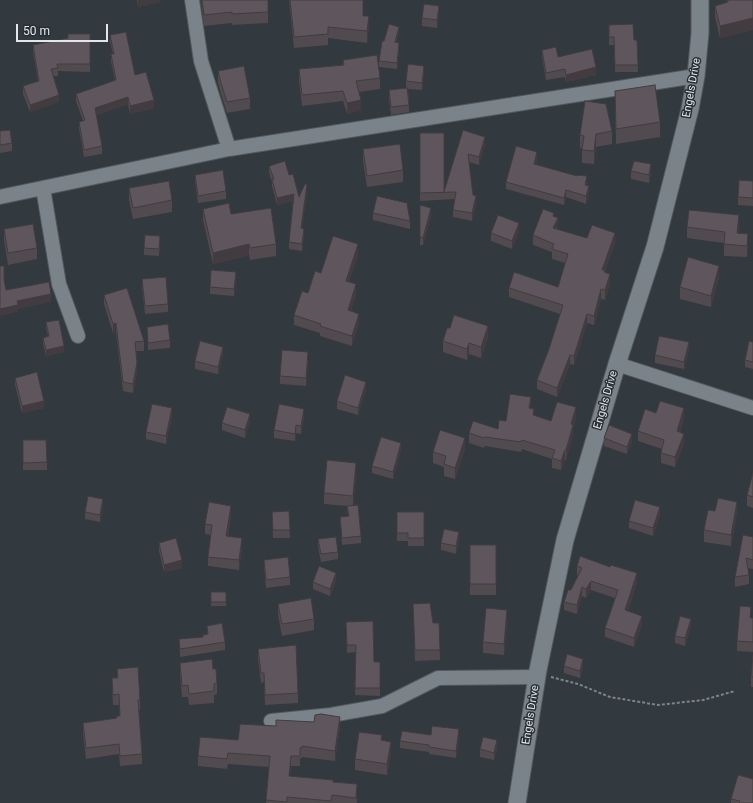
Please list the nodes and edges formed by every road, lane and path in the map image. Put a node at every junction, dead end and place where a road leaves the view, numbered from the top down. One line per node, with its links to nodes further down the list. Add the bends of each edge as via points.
1 (192, 0): 4 (street, via 201,61)
2 (700, 0): 3 (street, Engels Drive)
3 (696, 76): 4 (street); 8 (street, Engels Drive, via 655,248)
4 (229, 149): 5 (street)
5 (43, 188): 6 (street); 7 (street, via 59,284)
6 (0, 197)
7 (78, 336)
8 (617, 364): 9 (street); 10 (street, Engels Drive, via 565,540)
9 (753, 408)
10 (537, 673): 11 (path, via 578,684 610,697 658,705 703,700); 12 (street, via 438,678 382,706 331,715); 13 (street, Engels Drive)
11 (735, 691)
12 (271, 721)
13 (517, 803)

